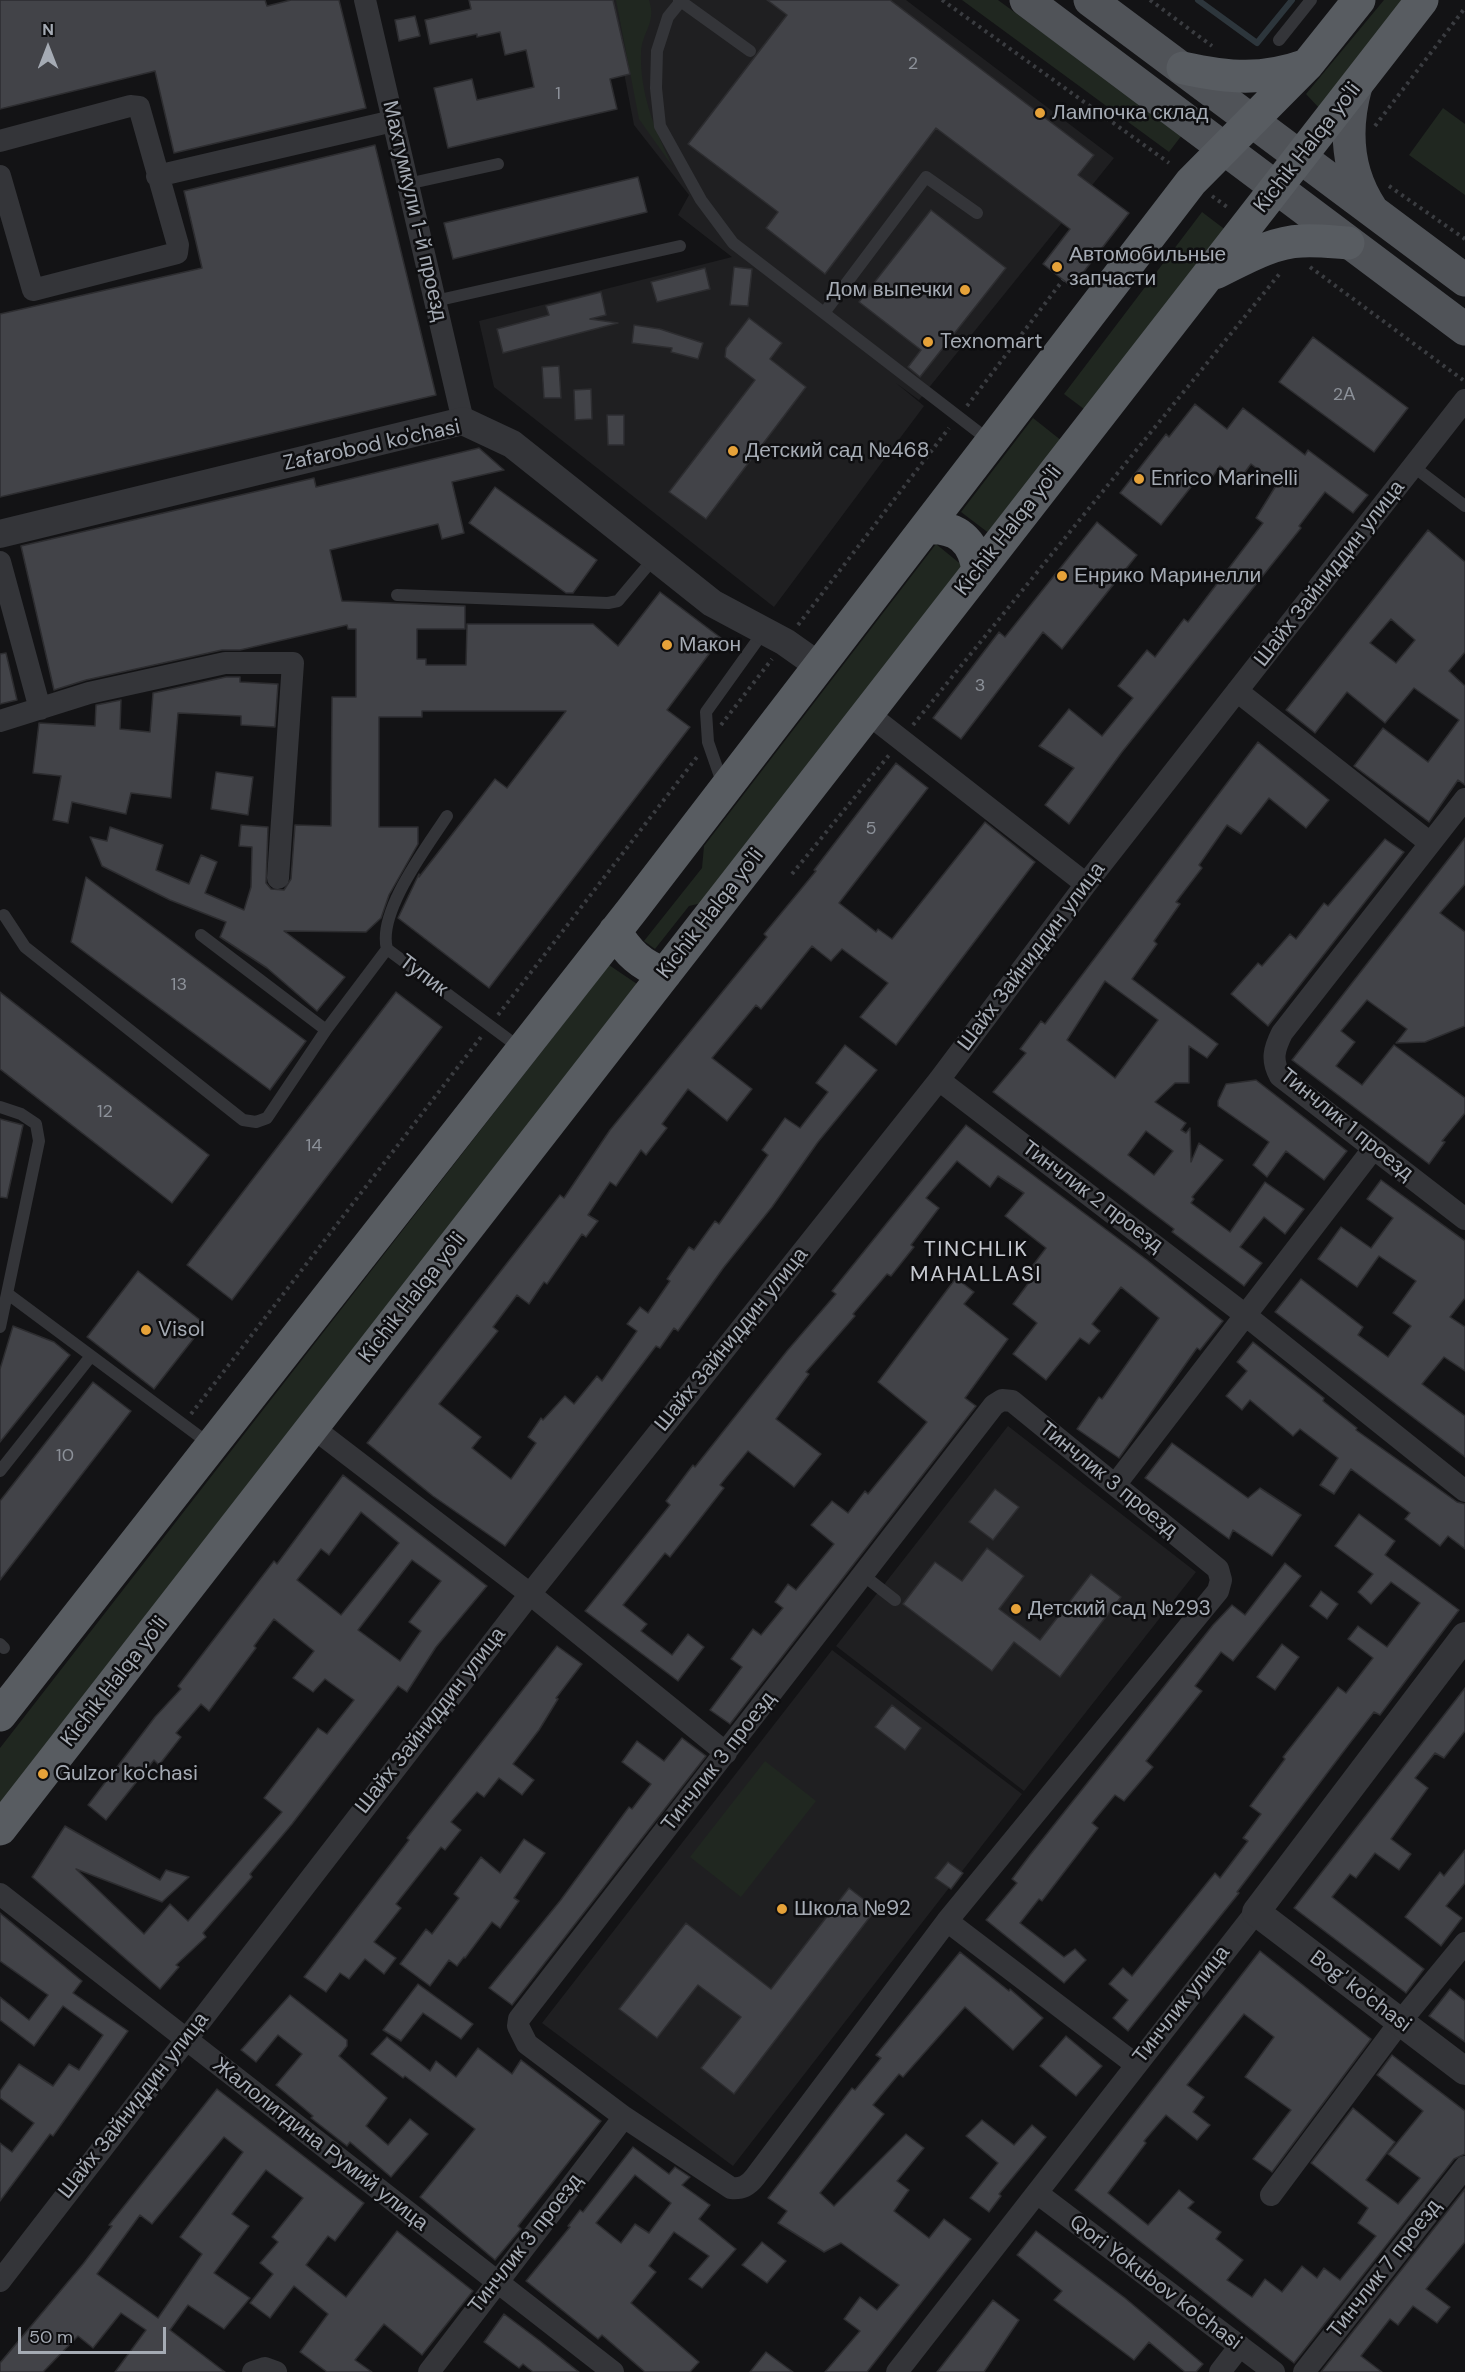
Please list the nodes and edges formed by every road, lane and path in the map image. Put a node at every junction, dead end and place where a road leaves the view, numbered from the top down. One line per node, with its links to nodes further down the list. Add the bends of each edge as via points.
1 (364, 0): 17 (street, Махтумкули 1-й проезд)
2 (942, 0): 23 (path)
3 (1026, 0): 21 (main road)
4 (1090, 0): 15 (main road)
5 (1150, 0): 12 (path)
6 (1311, 0): 11 (lane)
7 (1359, 0): 14 (highway)
8 (1422, 0): 16 (highway, Kichik Halqa yo'li)
9 (680, 1): 13 (lane); 43 (lane, via 668,18 657,51 660,126 701,200 733,243)
10 (1465, 8): 19 (path)
11 (1279, 40)
12 (1217, 49)
13 (750, 51)
14 (1307, 66): 15 (highway, via 1285,73 1232,78); 18 (highway)
15 (1183, 68): 18 (main road)
16 (1356, 86): 22 (highway, Kichik Halqa yo'li); 30 (main road, via 1349,118 1352,166 1357,183)
17 (393, 121): 26 (street); 27 (street, Махтумкули 1-й проезд)
18 (1254, 121): 21 (highway); 22 (main road)
19 (1372, 130)
20 (0, 141): 26 (street, via 130,106 139,107)
21 (1225, 149): 28 (main road); 49 (highway, via 1191,182)
22 (1300, 157): 28 (highway, Kichik Halqa yo'li); 30 (main road)
23 (1169, 163)
24 (498, 164): 27 (lane)
25 (0, 176): 33 (street)
26 (157, 176): 33 (street, via 178,245 177,253 168,256 33,290)
27 (407, 184): 42 (street, Махтумкули 1-й проезд)
28 (1276, 187): 35 (main road); 39 (highway, Kichik Halqa yo'li)
29 (1209, 194): 32 (path)
30 (1381, 200): 34 (path); 41 (main road)
31 (977, 213): 43 (lane, via 926,177)
32 (1239, 216)
33 (6, 219)
34 (1465, 238)
35 (1348, 243): 39 (highway, via 1283,244); 44 (main road)
36 (680, 246): 42 (lane)
37 (1309, 266): 45 (path)
38 (1284, 268): 64 (path)
39 (1206, 278): 56 (highway, Kichik Halqa yo'li)
40 (1063, 280): 47 (path)
41 (1465, 280)
42 (435, 301): 48 (street, Махтумкули 1-й проезд)
43 (825, 313): 47 (lane)
44 (1465, 330)
45 (1465, 382)
46 (1465, 400): 50 (street, Шайх Зайниддин улица)
47 (958, 417): 49 (lane); 58 (path)
48 (463, 422): 53 (street, Zafarobod ko'chasi); 54 (street, Zafarobod ko'chasi, via 512,444)
49 (993, 443): 52 (highway)
50 (1414, 467): 51 (lane); 60 (street, Шайх Зайниддин улица)
51 (1465, 506)
52 (926, 528): 56 (highway, via 944,528 962,535 974,551); 59 (highway)
53 (0, 534)
54 (655, 557): 57 (lane, via 618,601 608,603); 58 (street, Zafarobod ko'chasi, via 712,603)
55 (0, 562): 61 (street)
56 (978, 571): 62 (highway, Kichik Halqa yo'li)
57 (397, 595)
58 (775, 636): 59 (street, Zafarobod ko'chasi); 65 (path); 65 (lane, via 706,712)
59 (819, 666): 66 (highway)
60 (1237, 691): 69 (street); 72 (street, Шайх Зайниддин улица)
61 (40, 709): 63 (street); 71 (street, via 89,693 225,663 292,663)
62 (867, 713): 64 (street); 77 (highway, Kichik Halqa yo'li)
63 (0, 721)
64 (901, 740): 70 (path); 72 (street)
65 (708, 742): 66 (lane); 78 (path)
66 (725, 789): 74 (highway)
67 (1465, 799): 69 (street, Тинчлик 1 проезд)
68 (447, 816): 76 (lane, Тупик, via 408,878 386,925)
69 (1430, 843): 83 (street, Тинчлик 1 проезд, via 1282,1033 1274,1055 1280,1076)
70 (792, 874)
71 (278, 878)
72 (1086, 884): 81 (street, Шайх Зайниддин улица)
73 (4, 915): 79 (lane, via 26,947 243,1120 256,1122 267,1118)
74 (615, 931): 77 (highway, via 638,961); 80 (highway)
75 (201, 935): 79 (lane)
76 (387, 949): 78 (lane, Тупик); 79 (lane)
77 (665, 974): 90 (highway, Kichik Halqa yo'li)
78 (490, 1026): 80 (lane, Тупик); 89 (path)
79 (326, 1030)
80 (521, 1049): 91 (highway)
81 (939, 1080): 86 (street, Тинчлик 2 проезд); 96 (street, Шайх Зайниддин улица)
82 (0, 1107): 85 (lane, via 36,1124 39,1141)
83 (1373, 1149): 84 (street, Тинчлик 1 проезд); 86 (street)
84 (1465, 1219)
85 (8, 1294): 87 (lane); 88 (lane)
86 (1244, 1314): 93 (street); 94 (street, Тинчлик 2 проезд)
87 (0, 1327)
88 (91, 1356): 89 (lane); 92 (lane)
89 (184, 1424): 91 (lane)
90 (312, 1427): 96 (street); 101 (highway, Kichik Halqa yo'li)
91 (212, 1445): 99 (highway)
92 (0, 1471)
93 (1115, 1485): 95 (street, Тинчлик 3 проезд, via 1012,1401 1002,1400 994,1405); 104 (street, Тинчлик 3 проезд, via 1218,1569 1218,1591)
94 (1465, 1491)
95 (863, 1575): 97 (lane); 100 (street, Тинчлик 3 проезд)
96 (530, 1594): 100 (street); 107 (street, Шайх Зайниддин улица)
97 (895, 1600)
98 (1463, 1643): 103 (street, Тинчлик улица)
99 (0, 1715)
100 (726, 1753): 110 (street, Тинчлик 3 проезд, via 519,2019 518,2026 527,2044)
101 (0, 1829)
102 (0, 1894): 107 (street, Жалолитдина Румий улица)
103 (1256, 1912): 106 (street, Bog' ko'chasi); 108 (street, Тинчлик улица)
104 (947, 1922): 108 (street); 110 (street, Тинчлик 3 проезд, via 749,2184 731,2188)
105 (1465, 1943): 106 (street)
106 (1400, 2022): 109 (street, Bog' ko'chasi); 113 (street)
107 (185, 2039): 114 (street, Шайх Зайниддин улица); 115 (street, Жалолитдина Румий улица)
108 (1135, 2064): 112 (street, Тинчлик улица)
109 (1465, 2071)
110 (624, 2117): 115 (street, Тинчлик 3 проезд)
111 (1465, 2167): 124 (street, Тинчлик 7 проезд)
112 (1037, 2193): 116 (street, Qori Yokubov ko'chasi); 121 (street, Тинчлик улица)
113 (1271, 2195)
114 (0, 2280)
115 (496, 2281): 119 (street, Тинчлик 3 проезд); 120 (street, Жалолитдина Румий улица)
116 (1240, 2346): 122 (street); 123 (street, Qori Yokubov ko'chasi)
117 (254, 2372): 118 (street, via 265,2368)
118 (276, 2372)
119 (429, 2372)
120 (613, 2372)
121 (897, 2372)
122 (1220, 2372)
123 (1274, 2372)
124 (1304, 2372)

